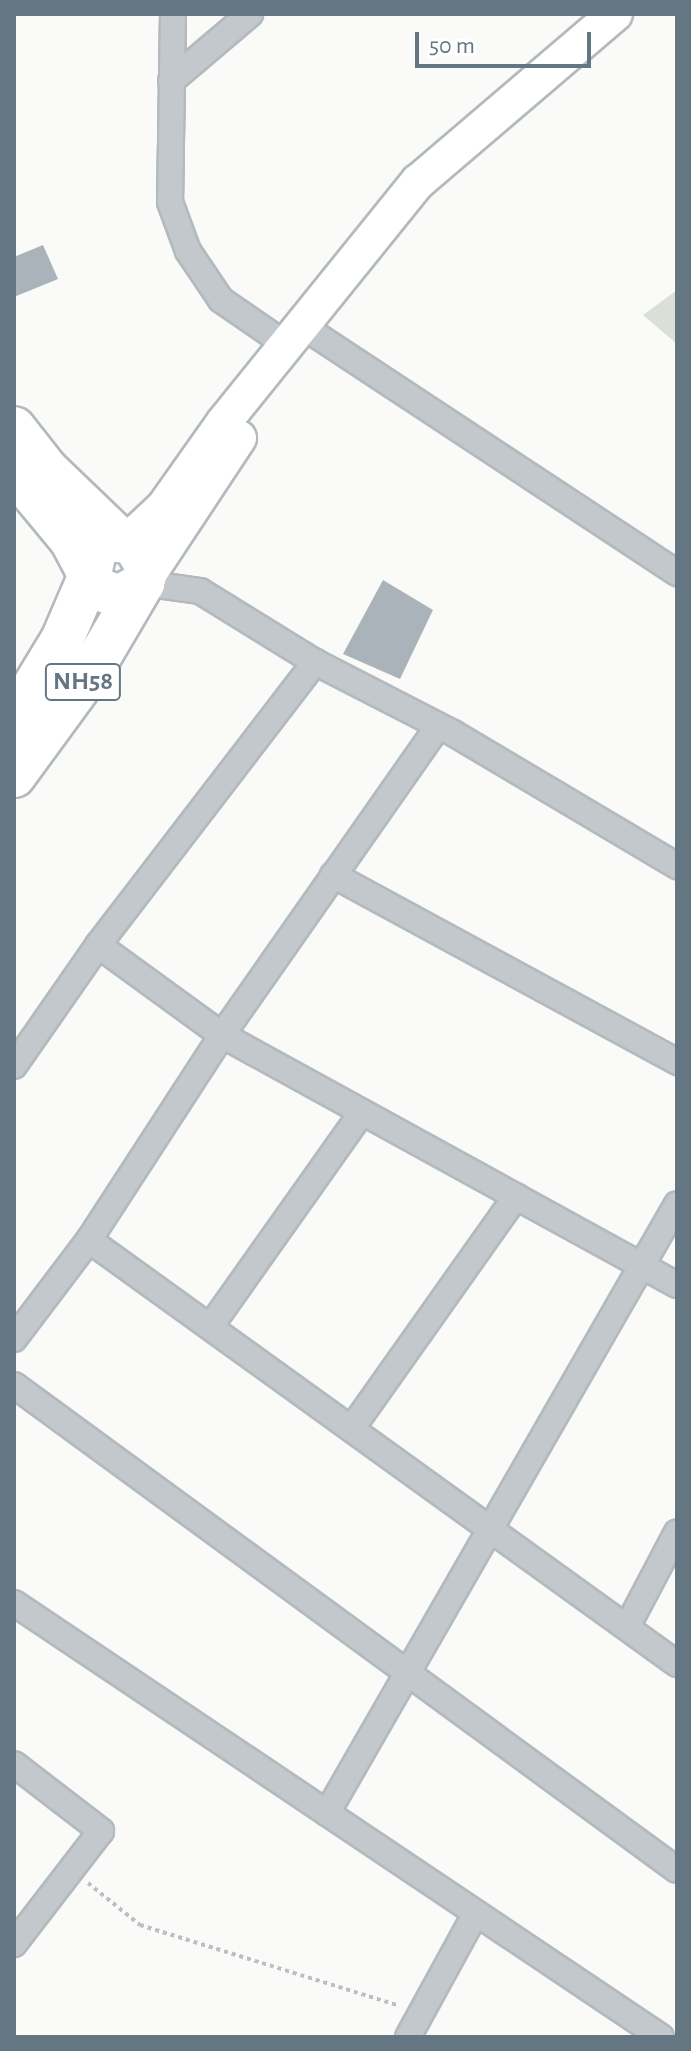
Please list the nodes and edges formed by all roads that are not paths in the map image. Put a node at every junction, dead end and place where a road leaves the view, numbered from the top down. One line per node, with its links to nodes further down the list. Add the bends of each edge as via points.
1 (173, 14): 4 (street)
2 (250, 14): 4 (street)
3 (615, 14): 5 (street, via 418,182)
4 (171, 81): 5 (street, via 170,202 188,251 221,300)
5 (288, 347): 8 (street, via 224,422 163,508 136,533); 9 (street); 11 (street, via 246,427)
6 (14, 428): 8 (highway, via 47,470)
7 (14, 471): 10 (highway, via 71,540)
8 (119, 539): 10 (highway, NH58, via 96,548); 11 (highway, via 143,552)
9 (677, 573)
10 (90, 575): 11 (highway, via 96,588 119,597); 13 (highway, NH58, via 62,640)
11 (143, 583): 12 (street, via 200,591); 15 (highway, NH58, via 93,668)
12 (315, 662): 14 (street); 18 (street)
13 (17, 705)
14 (438, 726): 16 (street); 17 (street)
15 (14, 776)
16 (677, 866)
17 (333, 875): 19 (street); 20 (street)
18 (98, 945): 19 (street); 21 (street)
19 (222, 1035): 22 (street); 25 (street)
20 (677, 1062)
21 (14, 1066)
22 (362, 1112): 23 (street); 28 (street)
23 (516, 1196): 26 (street); 31 (street)
24 (677, 1204): 26 (street)
25 (89, 1240): 28 (street); 29 (street)
26 (644, 1267): 27 (street); 32 (street)
27 (677, 1285)
28 (210, 1327): 31 (street)
29 (14, 1339)
30 (14, 1385): 37 (street)
31 (352, 1428): 32 (street)
32 (490, 1526): 35 (street); 37 (street)
33 (677, 1532): 35 (street)
34 (14, 1603): 39 (street)
35 (627, 1627): 36 (street)
36 (677, 1664)
37 (407, 1677): 39 (street); 40 (street)
38 (14, 1764): 42 (street, via 101,1831)
39 (327, 1813): 41 (street)
40 (677, 1870)
41 (476, 1913): 43 (street); 44 (street)
42 (14, 1944)
43 (408, 2037)
44 (661, 2037)

